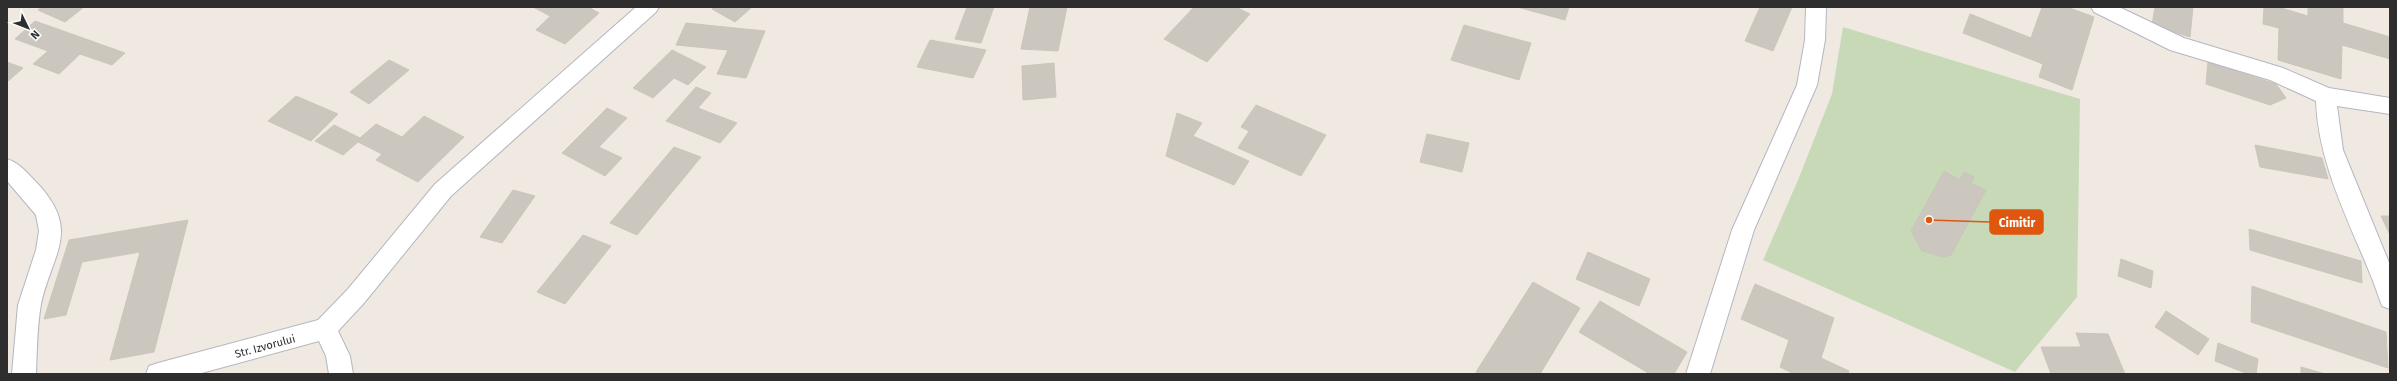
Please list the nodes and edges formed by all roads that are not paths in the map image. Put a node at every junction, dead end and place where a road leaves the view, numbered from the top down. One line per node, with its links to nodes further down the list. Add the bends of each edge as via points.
1 (649, 7): 8 (street, via 443,190 356,296)
2 (1816, 7): 12 (street, via 1815,40 1807,85 1743,230)
3 (2101, 7): 4 (street, via 2177,44 2276,74)
4 (2326, 96): 5 (street); 7 (street, via 2332,150)
5 (2390, 106)
6 (7, 168): 9 (street, via 24,183 50,221 51,233 32,296 26,330)
7 (2390, 299)
8 (325, 329): 10 (street, Str. Izvorului); 11 (street, via 335,347 340,363)
9 (24, 374)
10 (158, 374)
11 (340, 374)
12 (1698, 374)

